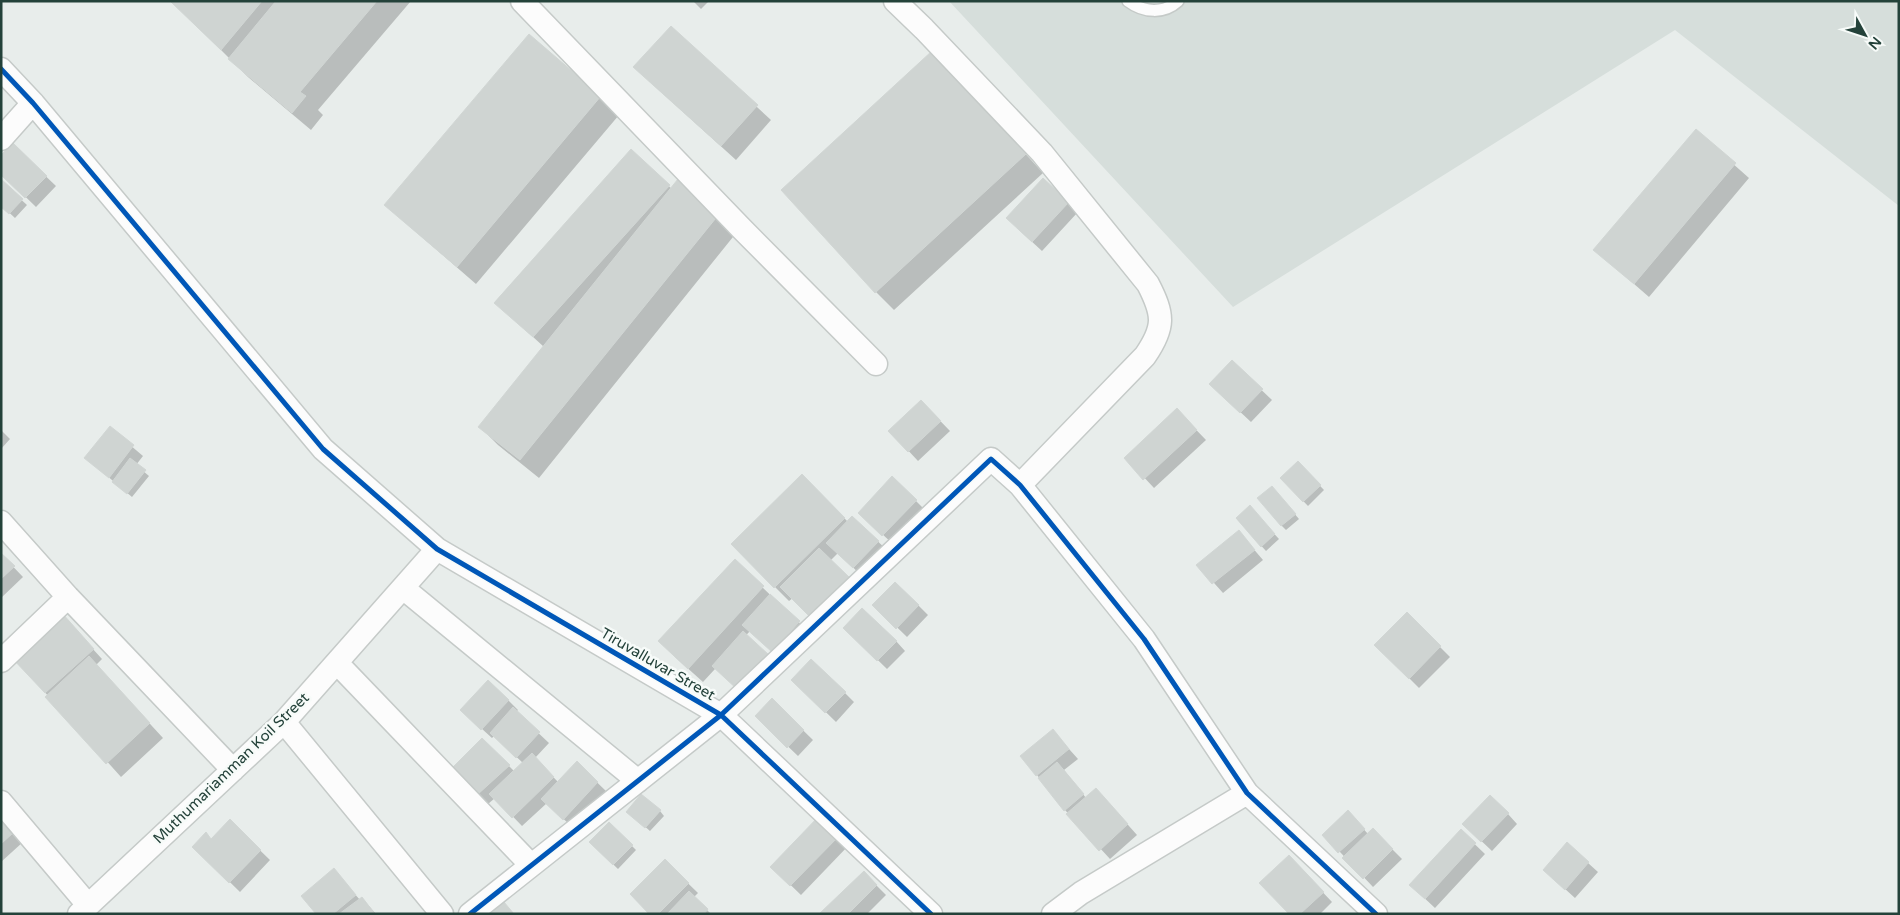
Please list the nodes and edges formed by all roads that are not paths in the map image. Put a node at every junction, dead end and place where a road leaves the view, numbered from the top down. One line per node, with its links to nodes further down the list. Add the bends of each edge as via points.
1 (522, 1): 8 (street)
2 (895, 1): 9 (street, via 1042,153 1148,284 1162,319 1157,338 1145,356)
3 (1128, 1): 4 (lane, via 1155,11 1170,8)
4 (1178, 1)
5 (1, 69): 6 (street, Tiruvalluvar Street)
6 (33, 104): 7 (street); 11 (street, Tiruvalluvar Street, via 323,450)
7 (1, 139)
8 (876, 364)
9 (1020, 484): 16 (street, via 991,459); 20 (street, via 1144,639)
10 (1, 522): 13 (street)
11 (437, 550): 12 (street, Muthumariamman Koil Street); 16 (street, Tiruvalluvar Street)
12 (403, 588): 15 (street, Muthumariamman Koil Street); 19 (street)
13 (68, 597): 14 (street); 18 (street)
14 (1, 661)
15 (337, 663): 17 (street, Muthumariamman Koil Street); 22 (street)
16 (722, 715): 19 (street); 26 (street, Tiruvalluvar Street)
17 (284, 722): 18 (street, Muthumariamman Koil Street); 24 (street)
18 (233, 770): 23 (street, Muthumariamman Koil Street)
19 (638, 781): 22 (street)
20 (1247, 793): 27 (street, via 1081,893); 28 (street)
21 (1, 802): 23 (street)
22 (531, 866): 25 (street)
23 (84, 910)
24 (442, 914)
25 (470, 914)
26 (931, 914)
27 (1053, 914)
28 (1376, 914)

